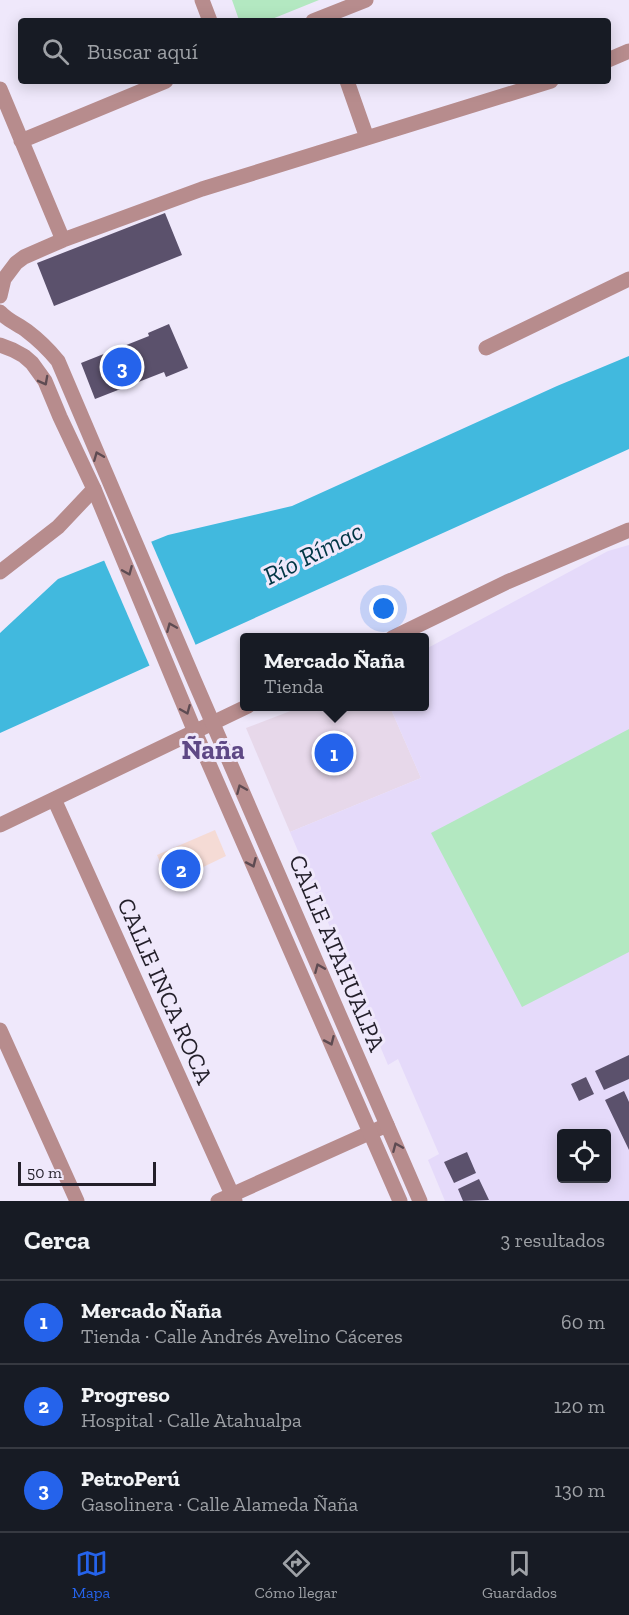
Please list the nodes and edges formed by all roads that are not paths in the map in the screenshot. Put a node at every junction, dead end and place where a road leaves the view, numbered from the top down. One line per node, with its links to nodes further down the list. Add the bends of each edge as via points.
1 (202, 0): 3 (street)
2 (366, 0): 4 (street)
3 (209, 18)
4 (326, 18)
5 (629, 51): 6 (street)
6 (611, 59)
7 (159, 84): 12 (street)
8 (348, 84): 11 (street)
9 (540, 84): 11 (street)
10 (0, 89): 12 (street)
11 (368, 138): 13 (street, via 202,189)
12 (21, 141): 13 (street)
13 (63, 240): 15 (street, via 16,263 4,279)
14 (629, 279): 19 (street)
15 (0, 296)
16 (0, 307): 17 (street)
17 (0, 312): 25 (street, CALLE ATAHUALPA, one-way to 17, via 58,361 37,338)
18 (0, 345): 20 (street, CALLE ATAHUALPA, one-way to 20, via 24,356 45,381)
19 (486, 348)
20 (94, 489): 22 (street, via 57,527); 26 (street, CALLE ATAHUALPA, one-way to 26)
21 (629, 530): 23 (street, via 507,582)
22 (0, 572)
23 (402, 633)
24 (240, 710): 25 (street)
25 (213, 724): 26 (street); 30 (street, CALLE ATAHUALPA, one-way to 25)
26 (195, 732): 27 (street); 31 (street, CALLE ATAHUALPA, one-way to 31)
27 (54, 799): 28 (street); 32 (street, CALLE INCA ROCA)
28 (0, 825)
29 (0, 1030): 33 (street)
30 (387, 1125): 31 (street); 36 (street, CALLE ATAHUALPA, one-way to 30)
31 (370, 1132): 32 (street); 35 (street, CALLE ATAHUALPA)
32 (234, 1198): 34 (street)
33 (77, 1201)
34 (218, 1201)
35 (400, 1201)
36 (420, 1201)

